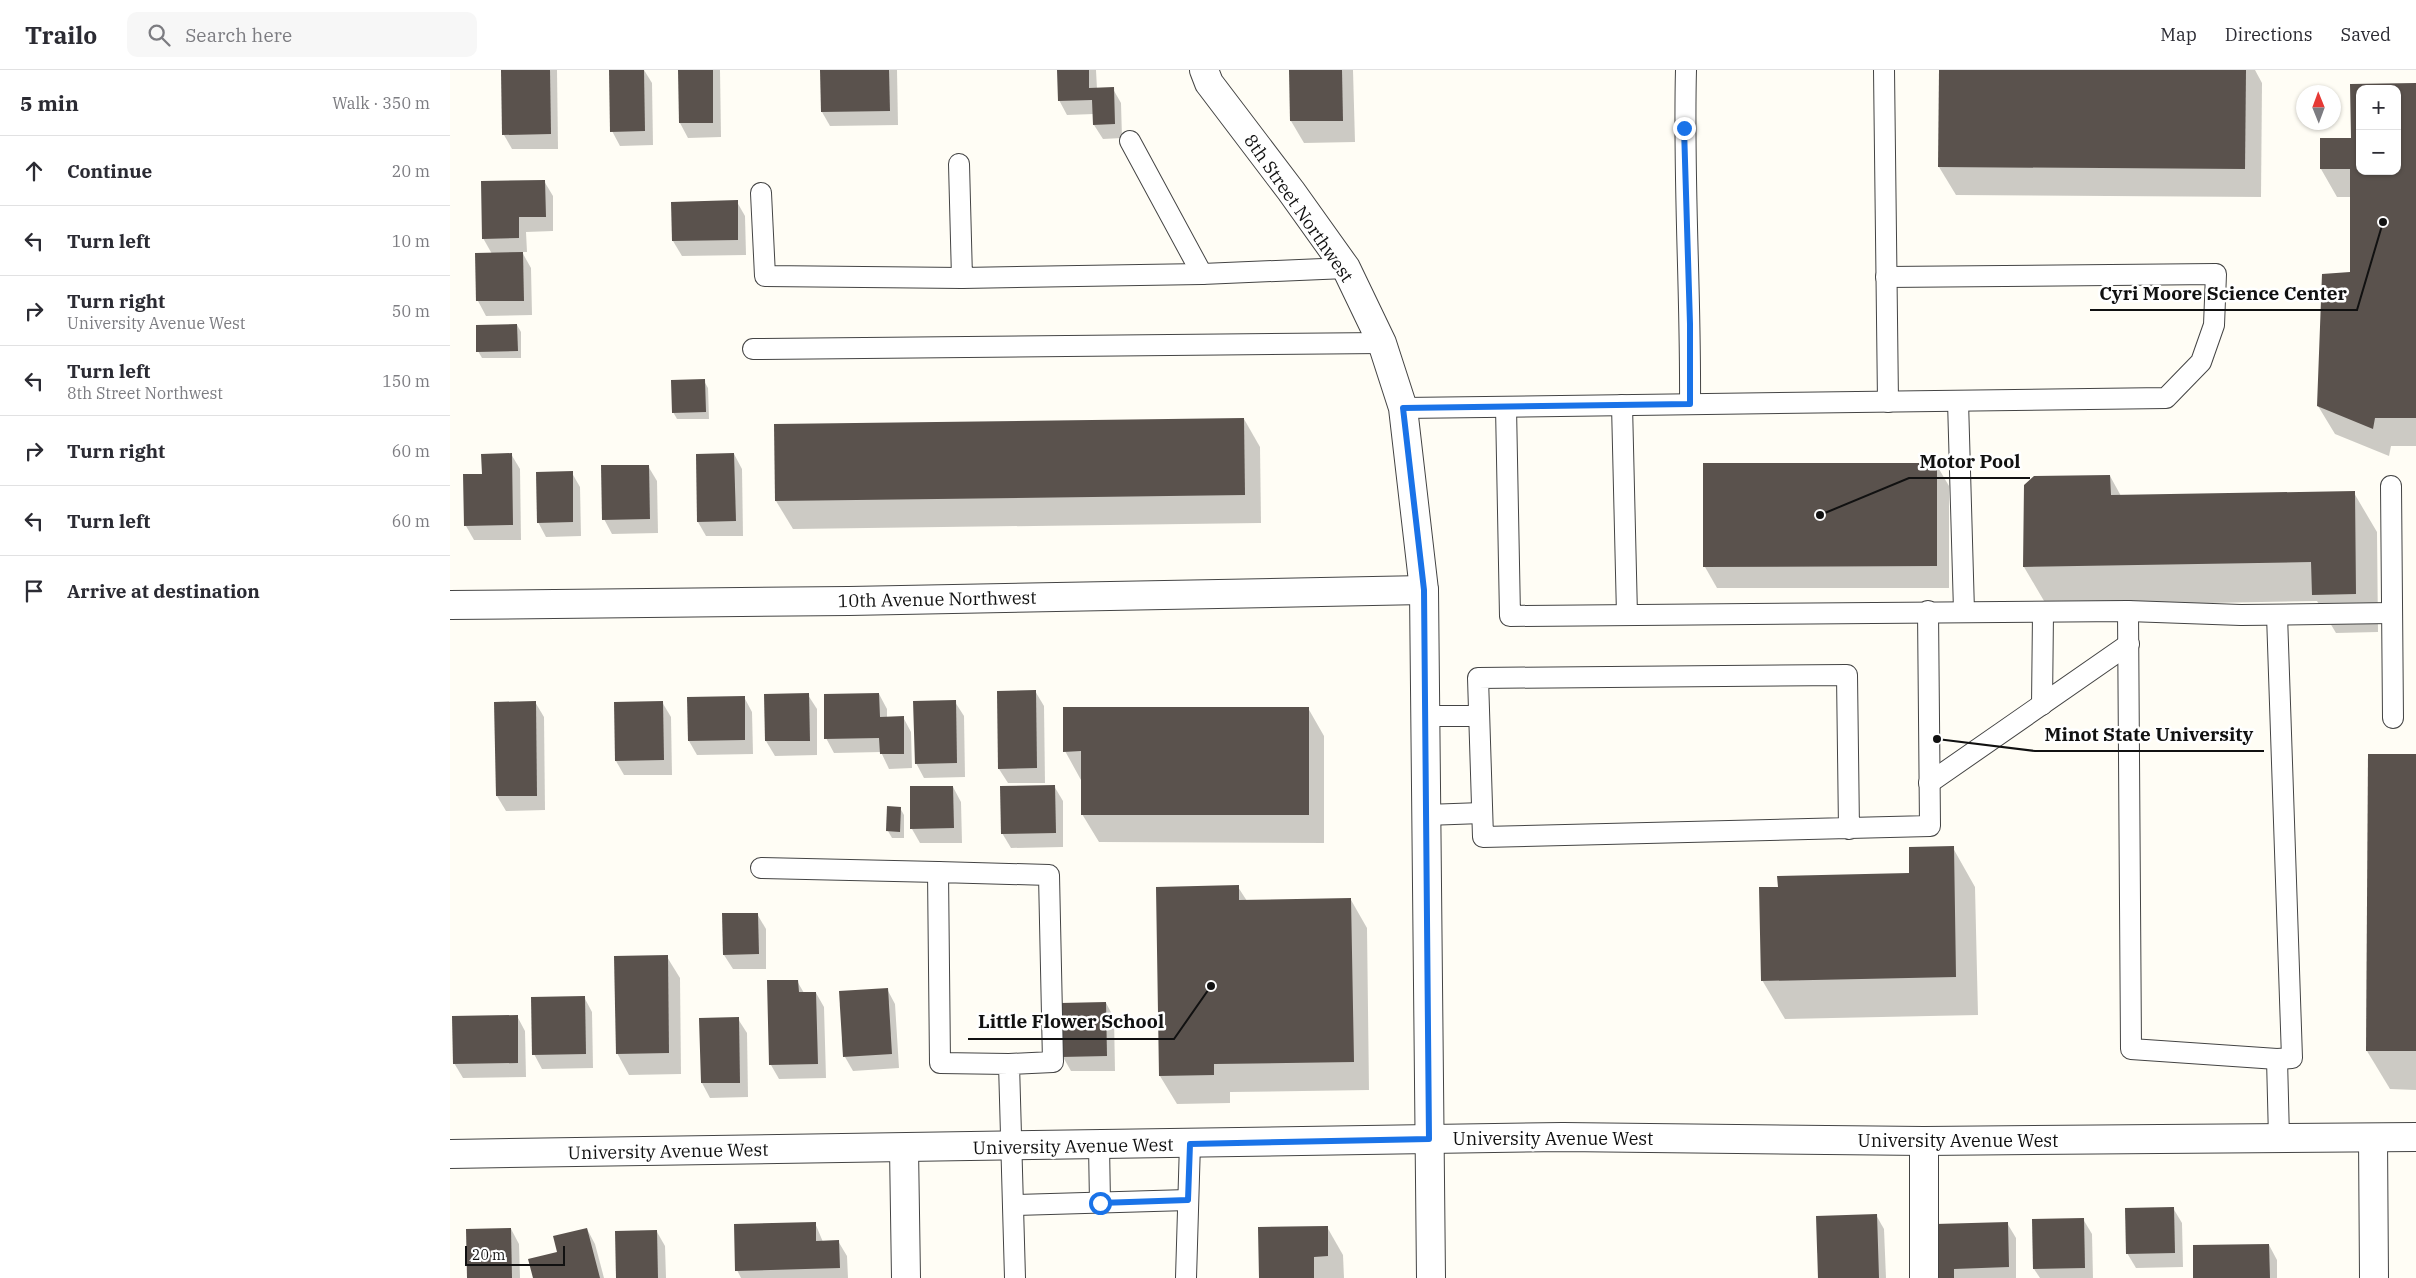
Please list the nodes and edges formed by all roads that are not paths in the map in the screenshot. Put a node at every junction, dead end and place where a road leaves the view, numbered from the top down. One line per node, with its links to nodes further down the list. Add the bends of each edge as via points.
1 (1204, 70): 7 (street, 8th Street Northwest, via 1209,84)
2 (1686, 70): 15 (lane, via 1684,128)
3 (1884, 70): 9 (lane)
4 (1130, 141): 8 (lane)
5 (959, 164): 10 (lane)
6 (761, 193): 10 (lane, via 765,276)
7 (1346, 268): 8 (lane); 11 (street, 8th Street Northwest)
8 (1202, 274): 10 (lane)
9 (1886, 277): 13 (lane, via 2216,274 2214,325 2201,362 2166,398); 14 (lane)
10 (962, 278)
11 (1382, 343): 12 (lane); 18 (street, 8th Street Northwest)
12 (753, 349)
13 (1958, 401): 14 (lane); 23 (lane)
14 (1888, 402): 15 (lane)
15 (1690, 404): 16 (lane)
16 (1622, 406): 17 (lane); 27 (lane)
17 (1506, 407): 18 (lane); 27 (lane, via 1510,616)
18 (1403, 408): 20 (street, 8th Street Northwest)
19 (2392, 486): 26 (lane)
20 (1424, 590): 21 (street, 10th Avenue Northwest); 31 (street, 8th Street Northwest)
21 (450, 605)
22 (1928, 611): 23 (lane); 27 (lane); 34 (lane)
23 (1964, 611): 25 (lane)
24 (2128, 611): 25 (lane); 28 (lane); 29 (lane)
25 (2043, 613): 30 (lane)
26 (2392, 613): 28 (lane); 33 (lane)
27 (1627, 615)
28 (2278, 615): 40 (lane, via 2292,1058)
29 (2129, 644): 30 (lane); 40 (lane, via 2131,1050)
30 (2042, 705): 34 (lane)
31 (1425, 716): 32 (lane); 36 (street, 8th Street Northwest)
32 (1479, 716): 35 (lane); 37 (lane, via 1478,678 1847,675)
33 (2393, 718)
34 (1929, 783): 37 (lane, via 1930,826)
35 (1482, 812): 36 (lane); 37 (lane, via 1483,837)
36 (1426, 815): 45 (street, 8th Street Northwest)
37 (1848, 829)
38 (761, 868): 39 (lane)
39 (938, 872): 41 (lane, via 940,1063); 41 (lane, via 1049,876 1053,1062)
40 (2277, 1059): 42 (lane)
41 (1009, 1064): 49 (lane)
42 (2279, 1138): 43 (street, University Avenue West); 46 (street, University Avenue West)
43 (2373, 1138): 44 (street, University Avenue West); 60 (street)
44 (2416, 1138)
45 (1429, 1139): 46 (street, University Avenue West, via 1562,1137); 47 (street, University Avenue West); 58 (street, 8th Street Northwest)
46 (1924, 1141): 59 (street)
47 (1190, 1144): 48 (street, University Avenue West); 52 (lane)
48 (1099, 1145): 49 (street, University Avenue West); 53 (lane)
49 (1012, 1147): 50 (street, University Avenue West); 54 (lane)
50 (904, 1148): 51 (street, University Avenue West); 55 (street)
51 (450, 1154)
52 (1188, 1200): 53 (lane); 57 (lane)
53 (1100, 1203): 54 (lane)
54 (1013, 1205): 56 (lane)
55 (906, 1278)
56 (1015, 1278)
57 (1186, 1278)
58 (1431, 1278)
59 (1924, 1278)
60 (2374, 1278)

